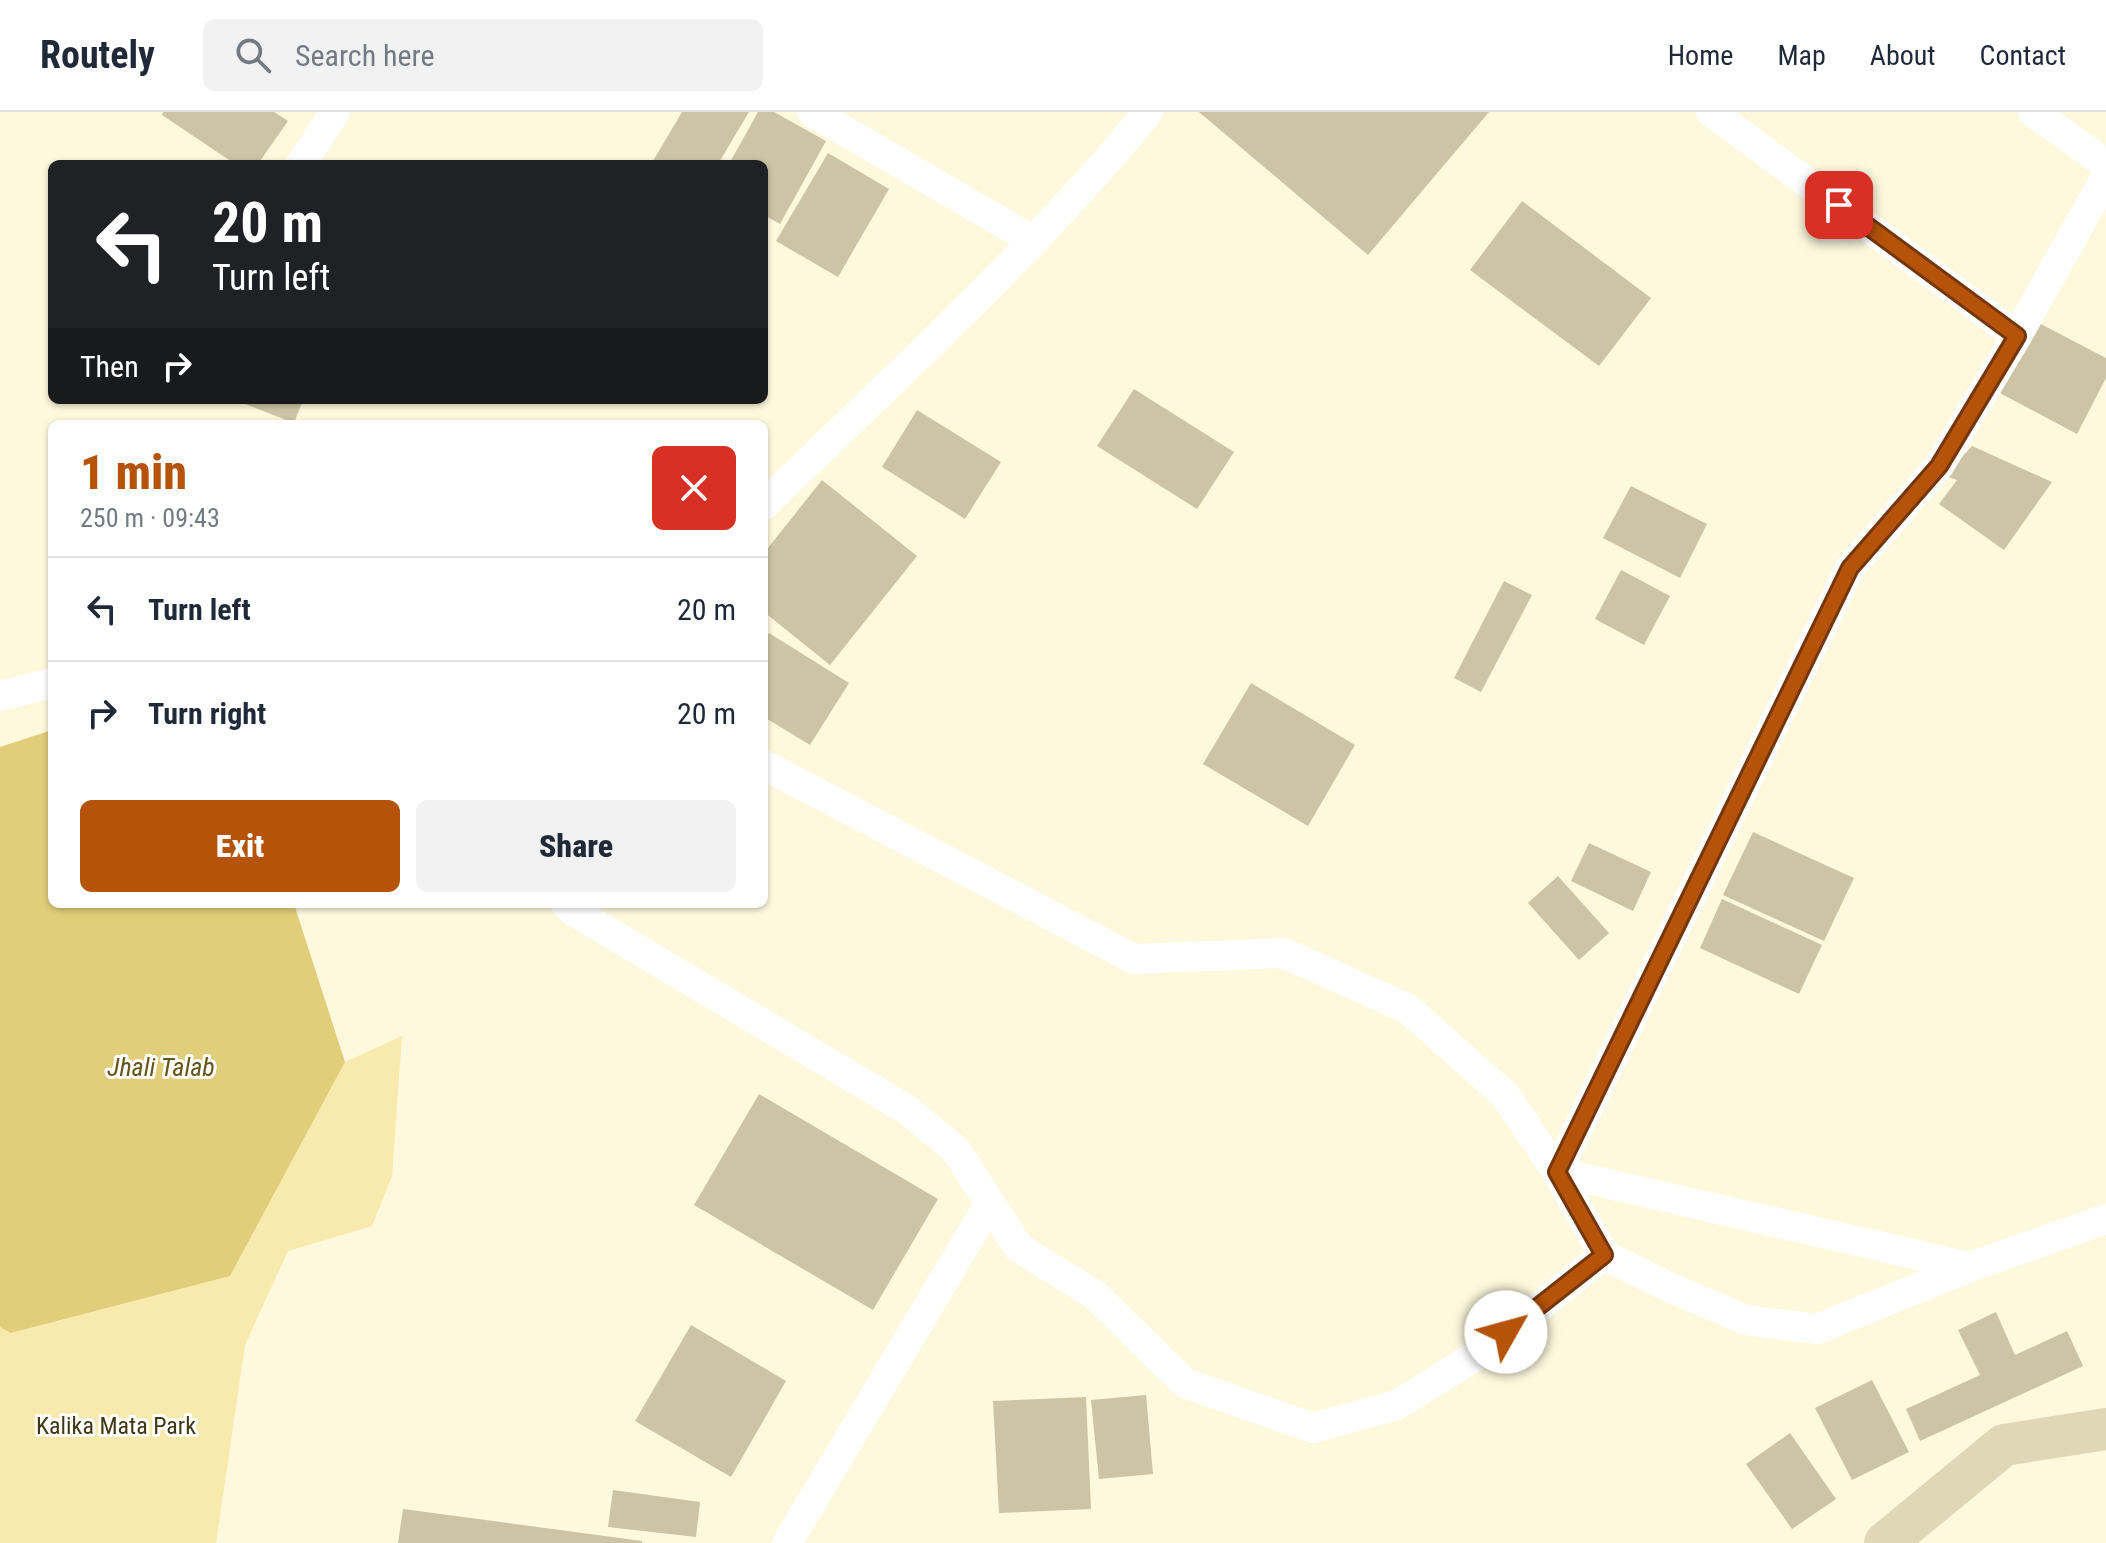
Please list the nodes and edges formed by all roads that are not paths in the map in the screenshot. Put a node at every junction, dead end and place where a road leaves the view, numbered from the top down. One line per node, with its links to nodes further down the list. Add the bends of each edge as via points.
1 (335, 112): 6 (street)
2 (1148, 112): 9 (street)
3 (1711, 112): 10 (street)
4 (2033, 112): 7 (street)
5 (816, 113): 9 (street)
6 (304, 160)
7 (2106, 164)
8 (2106, 177): 10 (street)
9 (1034, 241): 11 (street)
10 (2017, 336): 16 (street, via 1939,466 1850,568)
11 (768, 501)
12 (48, 684): 13 (street)
13 (0, 696)
14 (768, 767): 16 (street, via 1134,959 1284,953 1408,1009 1505,1095)
15 (572, 908): 17 (street, via 906,1109 955,1149)
16 (1557, 1172): 19 (street); 20 (street)
17 (990, 1203): 19 (street, via 1019,1248 1095,1295 1185,1383 1313,1428 1397,1405 1482,1352); 22 (street)
18 (2106, 1219): 20 (street)
19 (1604, 1255): 20 (street, via 1746,1320 1817,1329)
20 (1970, 1267)
21 (2106, 1429): 23 (main road, via 2004,1445)
22 (787, 1543)
23 (1885, 1543)

